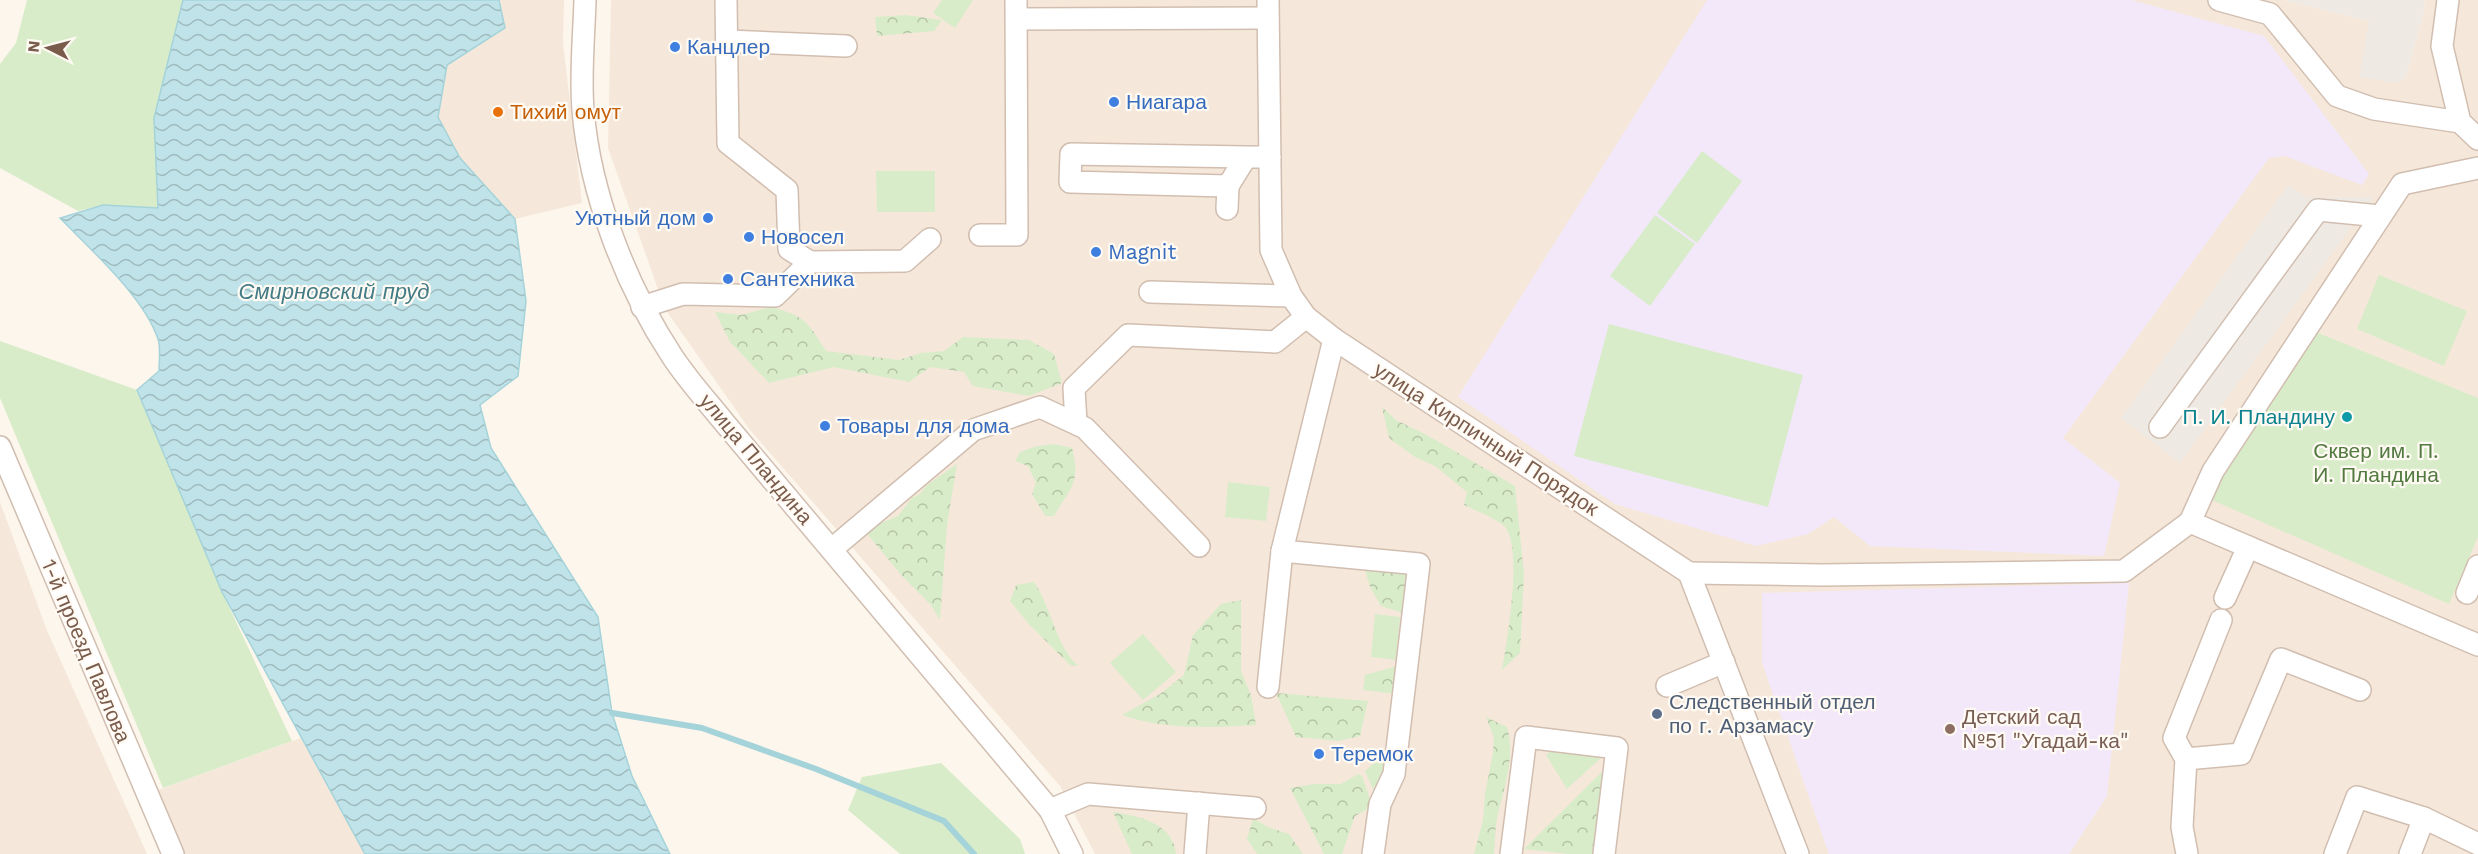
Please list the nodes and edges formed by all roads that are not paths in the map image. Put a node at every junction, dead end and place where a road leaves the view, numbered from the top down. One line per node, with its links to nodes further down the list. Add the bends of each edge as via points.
1 (585, 0): 22 (street, улица Пландина, via 583,109 596,181 622,262)
2 (726, 0): 7 (street)
3 (2219, 0): 9 (street, via 2270,14 2337,96 2374,109)
4 (2448, 0): 9 (street, via 2442,46)
5 (1268, 9): 6 (street); 12 (street, улица Кирпичный Порядок)
6 (1016, 10): 17 (street, via 1017,235)
7 (728, 41): 8 (street); 19 (street, via 728,143 787,190 789,249)
8 (846, 46)
9 (2460, 122): 10 (street)
10 (2478, 140)
11 (1246, 157): 12 (street); 14 (street); 14 (street, via 1071,154 1070,182)
12 (1270, 157): 21 (street, улица Кирпичный Порядок, via 1271,250)
13 (2478, 168): 16 (street, via 2402,184)
14 (1228, 186): 15 (street)
15 (1227, 209)
16 (2380, 216): 26 (street, via 2318,210); 28 (street, via 2212,471)
17 (980, 235)
18 (930, 239): 19 (street, via 905,261)
19 (810, 262): 22 (street, via 775,296 683,294)
20 (1149, 292): 21 (street)
21 (1291, 296): 23 (street, улица Кирпичный Порядок)
22 (642, 307): 31 (street, улица Пландина, via 723,421)
23 (1306, 317): 24 (street, улица Кирпичный Порядок); 25 (street, via 1275,342 1128,335 1074,388)
24 (1335, 339): 32 (street); 34 (street, улица Кирпичный Порядок)
25 (1076, 423): 29 (street); 31 (street, via 1040,407 973,430)
26 (2160, 427)
27 (0, 447): 50 (street, 1-й проезд Павлова)
28 (2190, 522): 30 (street); 34 (street, via 2124,571)
29 (1199, 546)
30 (2248, 547): 36 (street); 38 (street)
31 (832, 549): 46 (street, улица Пландина)
32 (1282, 551): 41 (street); 53 (street, via 1419,564 1394,774 1380,804)
33 (2478, 566): 35 (street)
34 (1689, 573): 39 (street)
35 (2467, 593)
36 (2225, 598)
37 (2221, 620): 43 (street, via 2174,738)
38 (2478, 645)
39 (1724, 662): 40 (street); 55 (street)
40 (1667, 686)
41 (1268, 687)
42 (2360, 690): 43 (street, via 2281,658 2241,754)
43 (2186, 759): 56 (street, via 2182,827)
44 (1199, 803): 45 (street); 46 (street, via 1088,795); 52 (street)
45 (1255, 808)
46 (1050, 810): 51 (street, улица Пландина)
47 (2424, 818): 48 (street); 57 (street, via 2357,797); 58 (street)
48 (2478, 844)
49 (1516, 853): 54 (street, via 1526,737 1617,748)
50 (173, 854)
51 (1072, 854)
52 (1195, 854)
53 (1372, 854)
54 (1604, 854)
55 (1798, 854)
56 (2187, 854)
57 (2335, 854)
58 (2410, 854)

